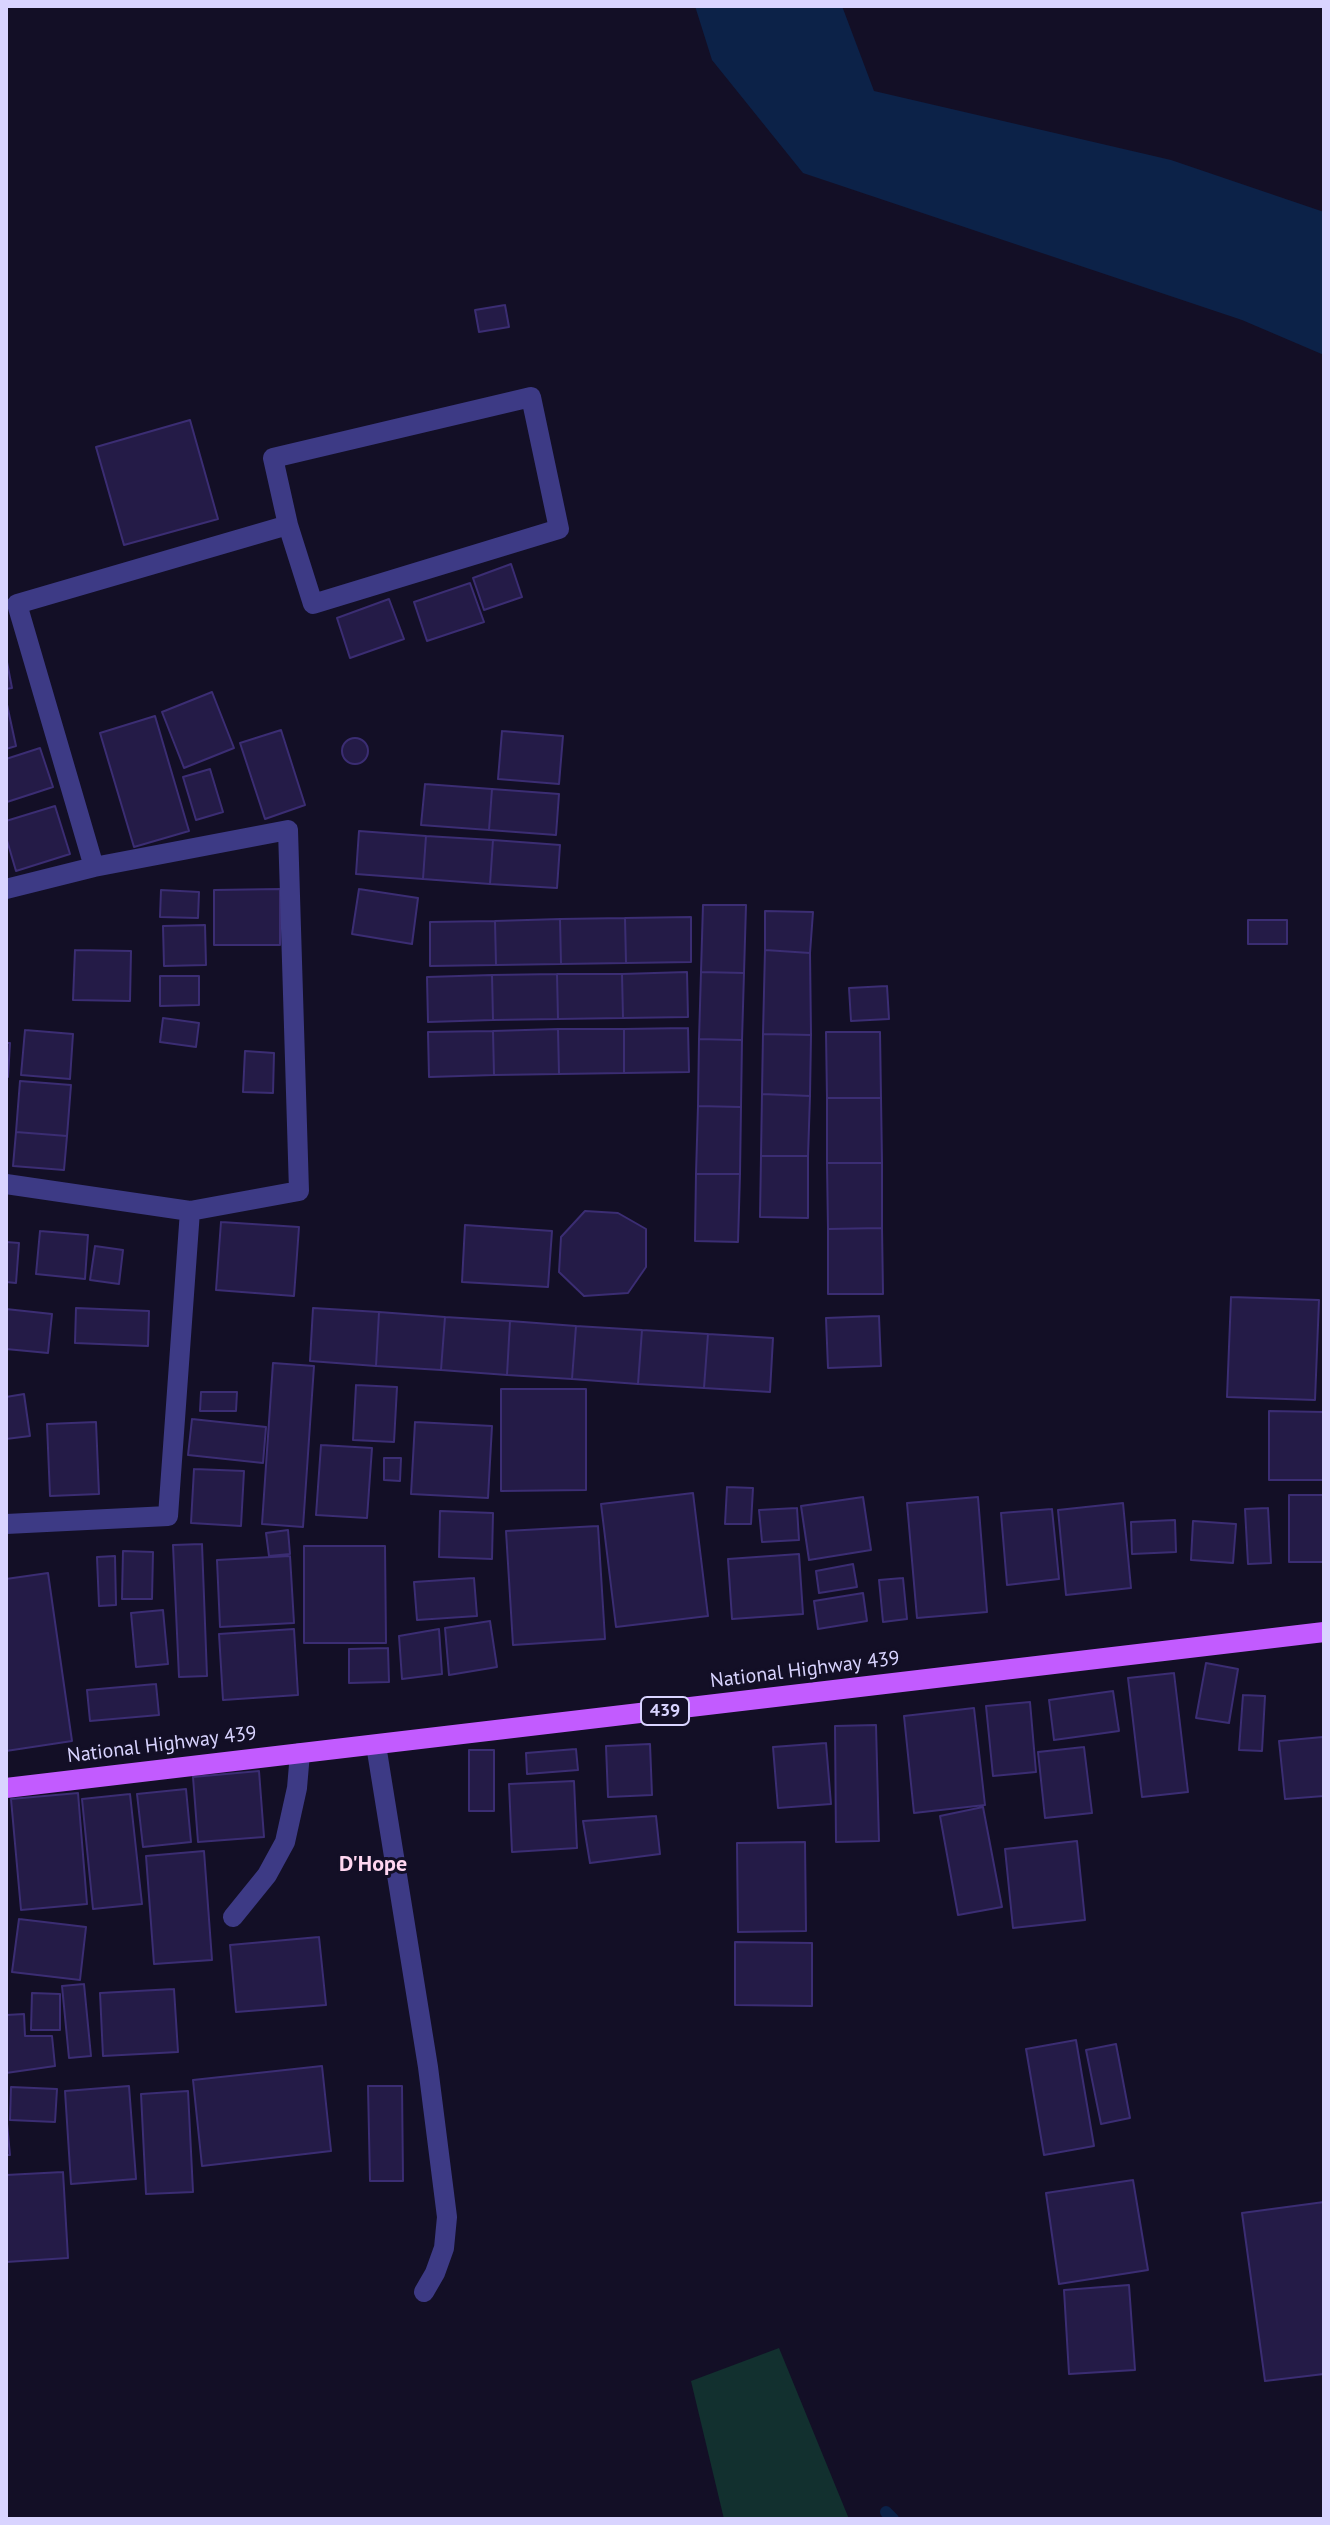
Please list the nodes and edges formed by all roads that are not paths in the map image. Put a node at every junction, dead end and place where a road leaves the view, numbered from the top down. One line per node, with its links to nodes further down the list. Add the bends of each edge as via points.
1 (288, 525): 1 (street, via 313,604 559,529 531,397 273,458); 2 (street, via 17,604)
2 (94, 867): 3 (street); 5 (street, via 288,830 299,1191)
3 (6, 889)
4 (6, 1184): 5 (street)
5 (190, 1211): 6 (street, via 168,1516)
6 (6, 1524)
7 (1324, 1632): 8 (main road, National Highway 439 / 439)
8 (376, 1745): 9 (main road, National Highway 439 / 439); 12 (street, via 447,2217 444,2248)
9 (300, 1753): 10 (main road, National Highway 439 / 439); 11 (street, via 285,1842 267,1875)
10 (6, 1788)
11 (233, 1917)
12 (424, 2292)

